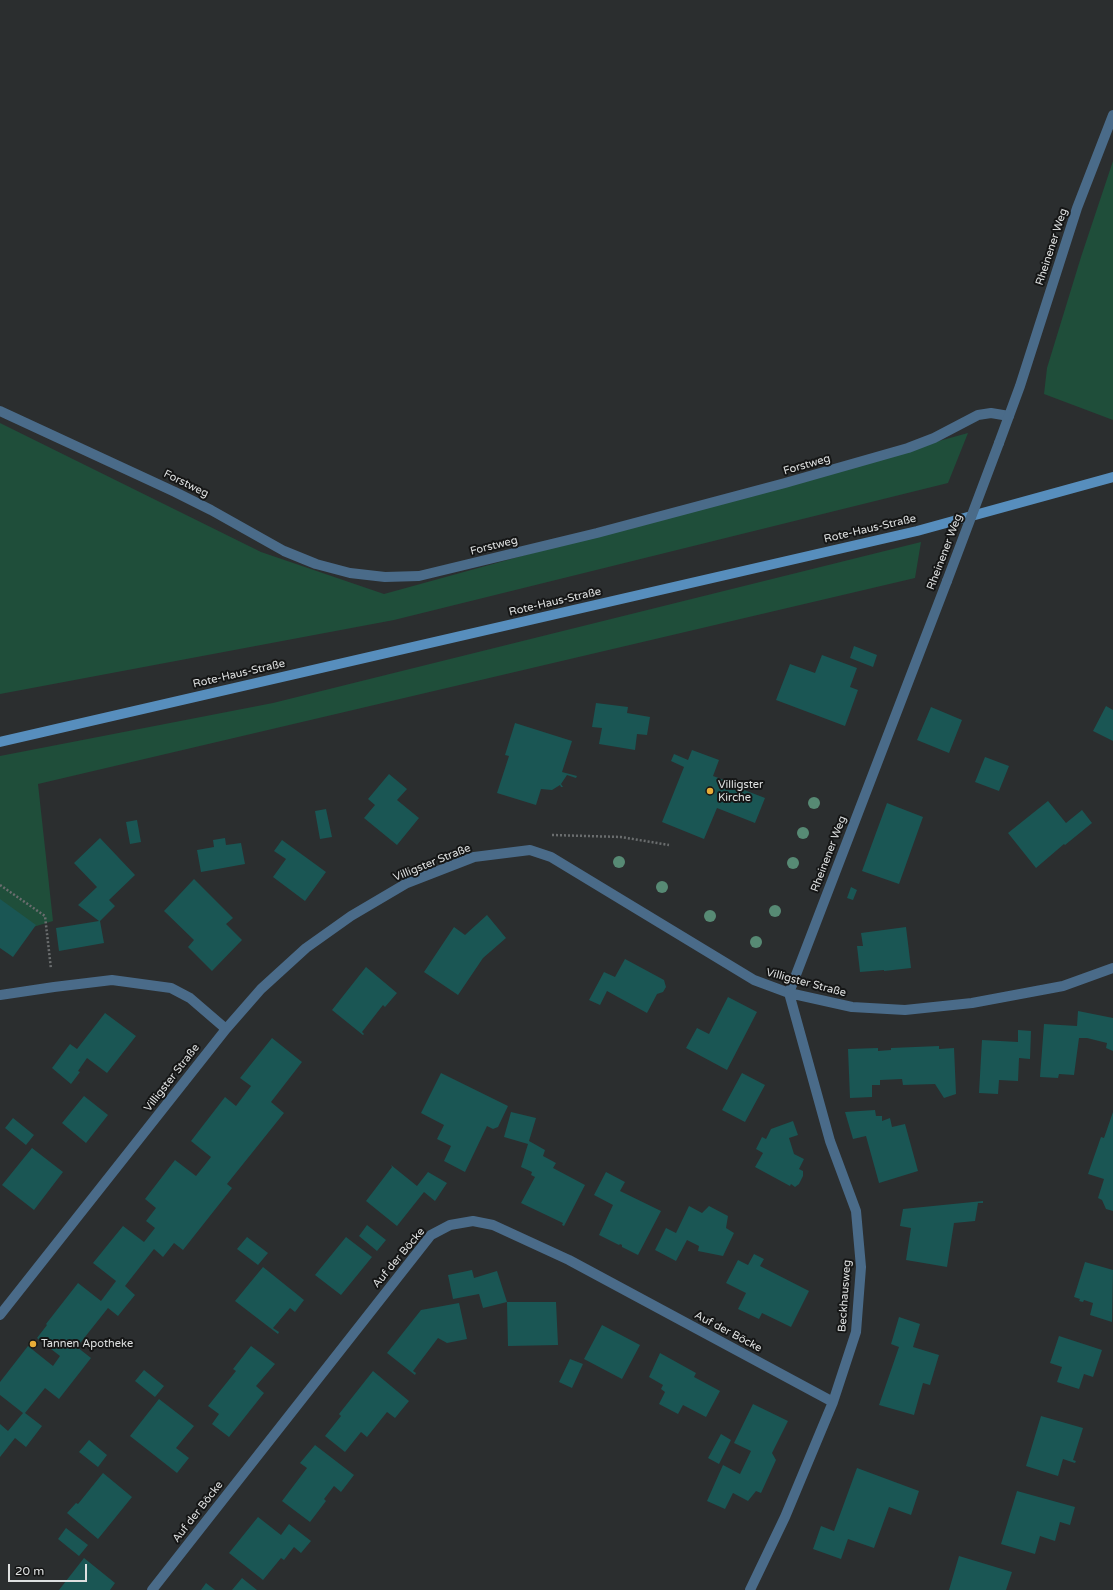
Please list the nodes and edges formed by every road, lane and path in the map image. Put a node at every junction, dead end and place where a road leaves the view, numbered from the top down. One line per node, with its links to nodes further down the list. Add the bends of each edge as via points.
1 (1113, 116): 3 (street, Rheinener Weg, via 1077,208)
2 (0, 412): 3 (street, Forstweg, via 175,492 284,551 316,564 350,573 385,577 419,576 597,533 908,448 934,438 978,415 991,413)
3 (1009, 416): 11 (street, Rheinener Weg, bridge)
4 (1113, 477): 5 (main road, Rote-Haus-Straße, via 917,531)
5 (0, 742)
6 (552, 835): 7 (path, via 621,837)
7 (669, 845)
8 (0, 885): 10 (path, via 45,916)
9 (1113, 968): 11 (street, Villigster Straße, via 1063,986 972,1003 905,1010 852,1007)
10 (54, 987): 12 (street); 13 (street, via 112,980 171,988 190,998)
11 (789, 993): 13 (street, Villigster Straße, via 754,980 551,857 530,850 474,857 407,883 351,916 306,948 261,989); 15 (street, Beckhausweg, via 830,1141 856,1211 861,1267 856,1332)
12 (0, 995)
13 (226, 1028): 14 (street, Villigster Straße)
14 (0, 1315)
15 (833, 1402): 16 (street, Auf der Böcke, via 570,1260 493,1225 473,1221 450,1225 431,1235); 17 (street, Beckhausweg, via 785,1517)
16 (152, 1590)
17 (750, 1590)

